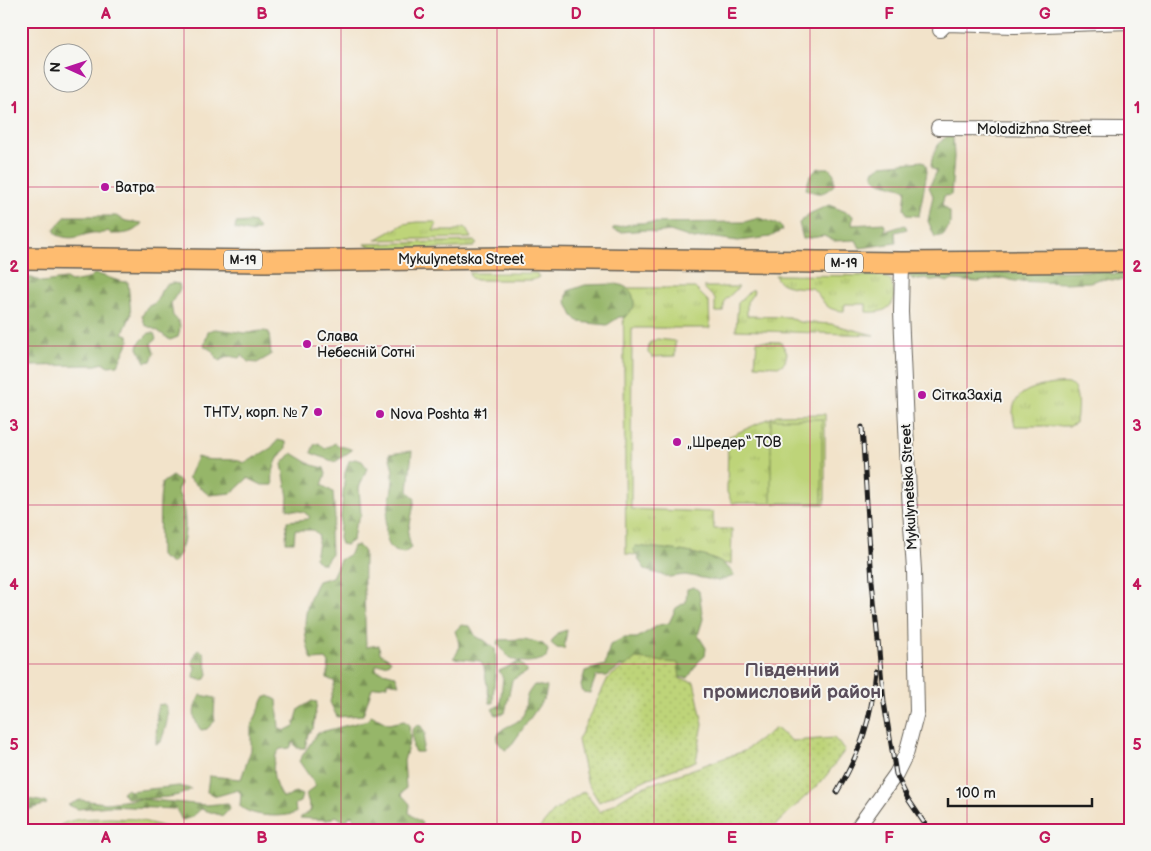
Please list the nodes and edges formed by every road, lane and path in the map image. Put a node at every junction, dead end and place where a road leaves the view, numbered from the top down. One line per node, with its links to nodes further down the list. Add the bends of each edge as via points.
1 (1130, 22): 2 (street)
2 (943, 27)
3 (938, 128): 4 (street, Molodizhna Street)
4 (1130, 129)
5 (21, 258): 7 (highway, Mykulynetska Street / М-19, via 505,258)
6 (1130, 261): 7 (highway, Mykulynetska Street / М-19)
7 (902, 263): 8 (street, Mykulynetska Street, via 917,712 906,754 896,774)
8 (856, 830)

